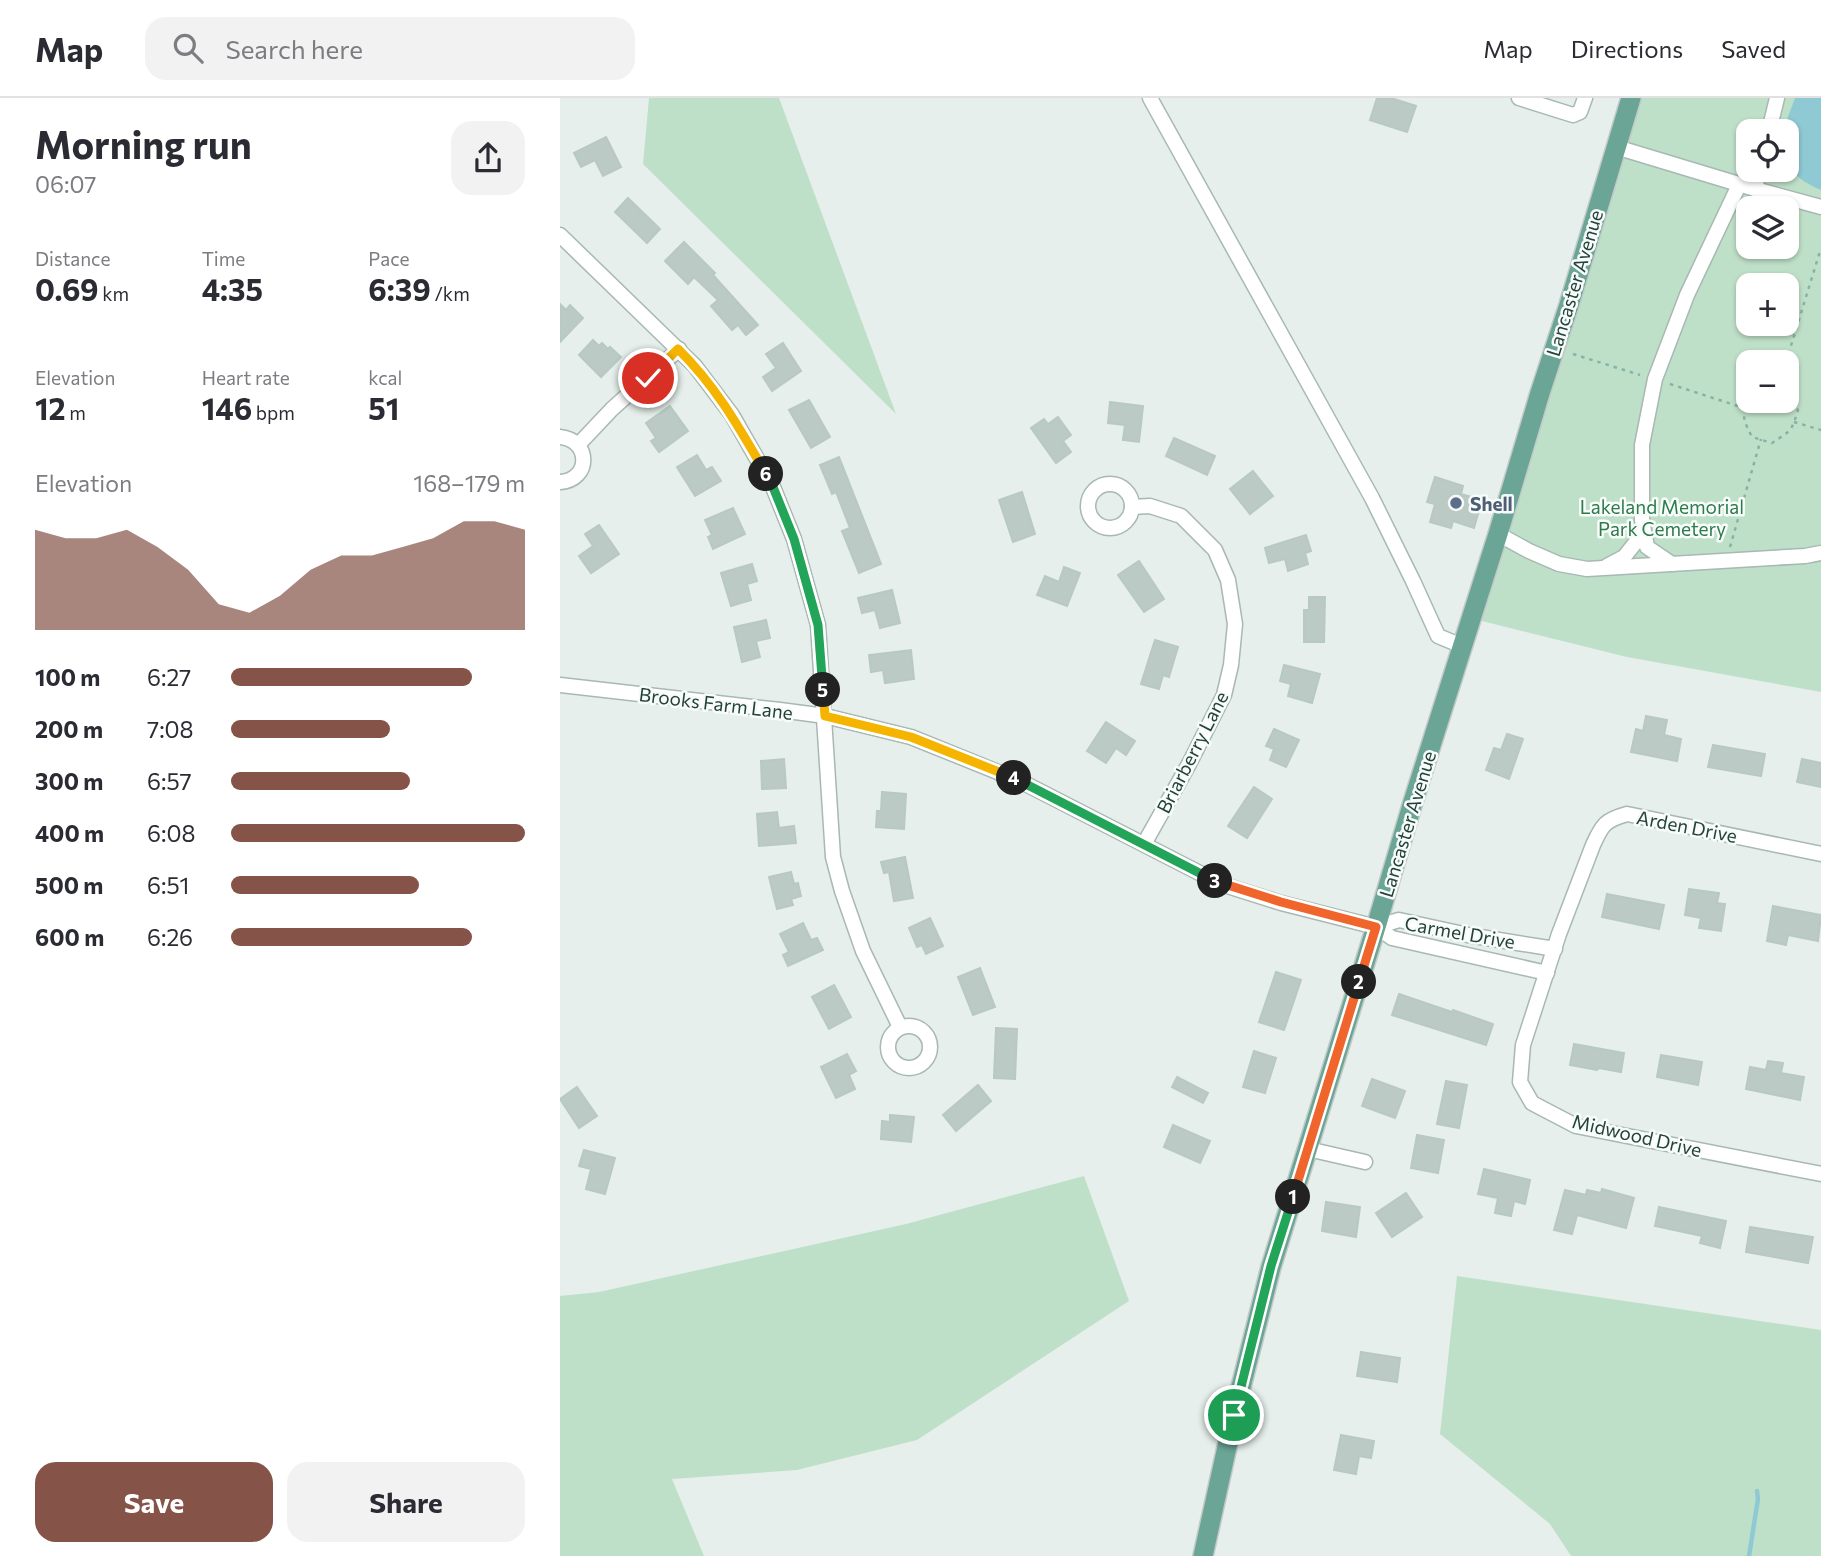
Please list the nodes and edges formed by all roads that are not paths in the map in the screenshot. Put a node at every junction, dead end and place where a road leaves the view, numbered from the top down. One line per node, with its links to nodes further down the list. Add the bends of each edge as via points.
1 (1150, 98): 23 (street, via 1371,498 1438,636)
2 (1519, 98): 3 (street, via 1573,115 1580,112)
3 (1585, 98)
4 (1631, 98): 7 (main road, Lancaster Avenue)
5 (1777, 98): 6 (street)
6 (1772, 119)
7 (1616, 147): 9 (street); 19 (main road, Lancaster Avenue)
8 (1756, 182): 10 (street)
9 (1739, 185): 10 (street); 18 (street, via 1687,295 1656,379 1642,445)
10 (1755, 189): 11 (street)
11 (1821, 207)
12 (560, 235): 13 (street)
13 (678, 349): 15 (street); 25 (street, via 732,415 784,513 818,625)
14 (560, 437): 15 (street)
15 (578, 445): 16 (street, via 582,467 572,479)
16 (560, 482)
17 (1132, 507): 26 (street, Briarberry Lane, via 1150,506 1181,516 1215,550 1228,580 1235,624 1224,695)
18 (1644, 532): 21 (street, via 1647,547); 22 (street, via 1624,557)
19 (1498, 534): 22 (street, via 1559,564); 23 (main road, Lancaster Avenue)
20 (1821, 553): 21 (street)
21 (1672, 564): 22 (street)
22 (1602, 569)
23 (1462, 646): 28 (main road, Lancaster Avenue)
24 (560, 685): 25 (street, Brooks Farm Lane)
25 (825, 716): 26 (street, Brooks Farm Lane, via 911,737 1020,781); 31 (street, via 833,857 863,951)
26 (1144, 844): 28 (street, Brooks Farm Lane, via 1221,884)
27 (1821, 854): 29 (street, Arden Drive, via 1627,814 1612,818 1600,830)
28 (1376, 927): 29 (street, Carmel Drive, via 1399,920); 30 (street, Carmel Drive, via 1392,938); 32 (main road, Lancaster Avenue)
29 (1555, 949): 30 (street, Midwood Drive)
30 (1547, 973): 34 (street, Midwood Drive, via 1523,1045 1520,1082 1532,1103 1576,1125)
31 (900, 1027)
32 (1308, 1149): 33 (street); 35 (main road, Lancaster Avenue, via 1271,1266)
33 (1365, 1162)
34 (1821, 1174)
35 (1203, 1556)

